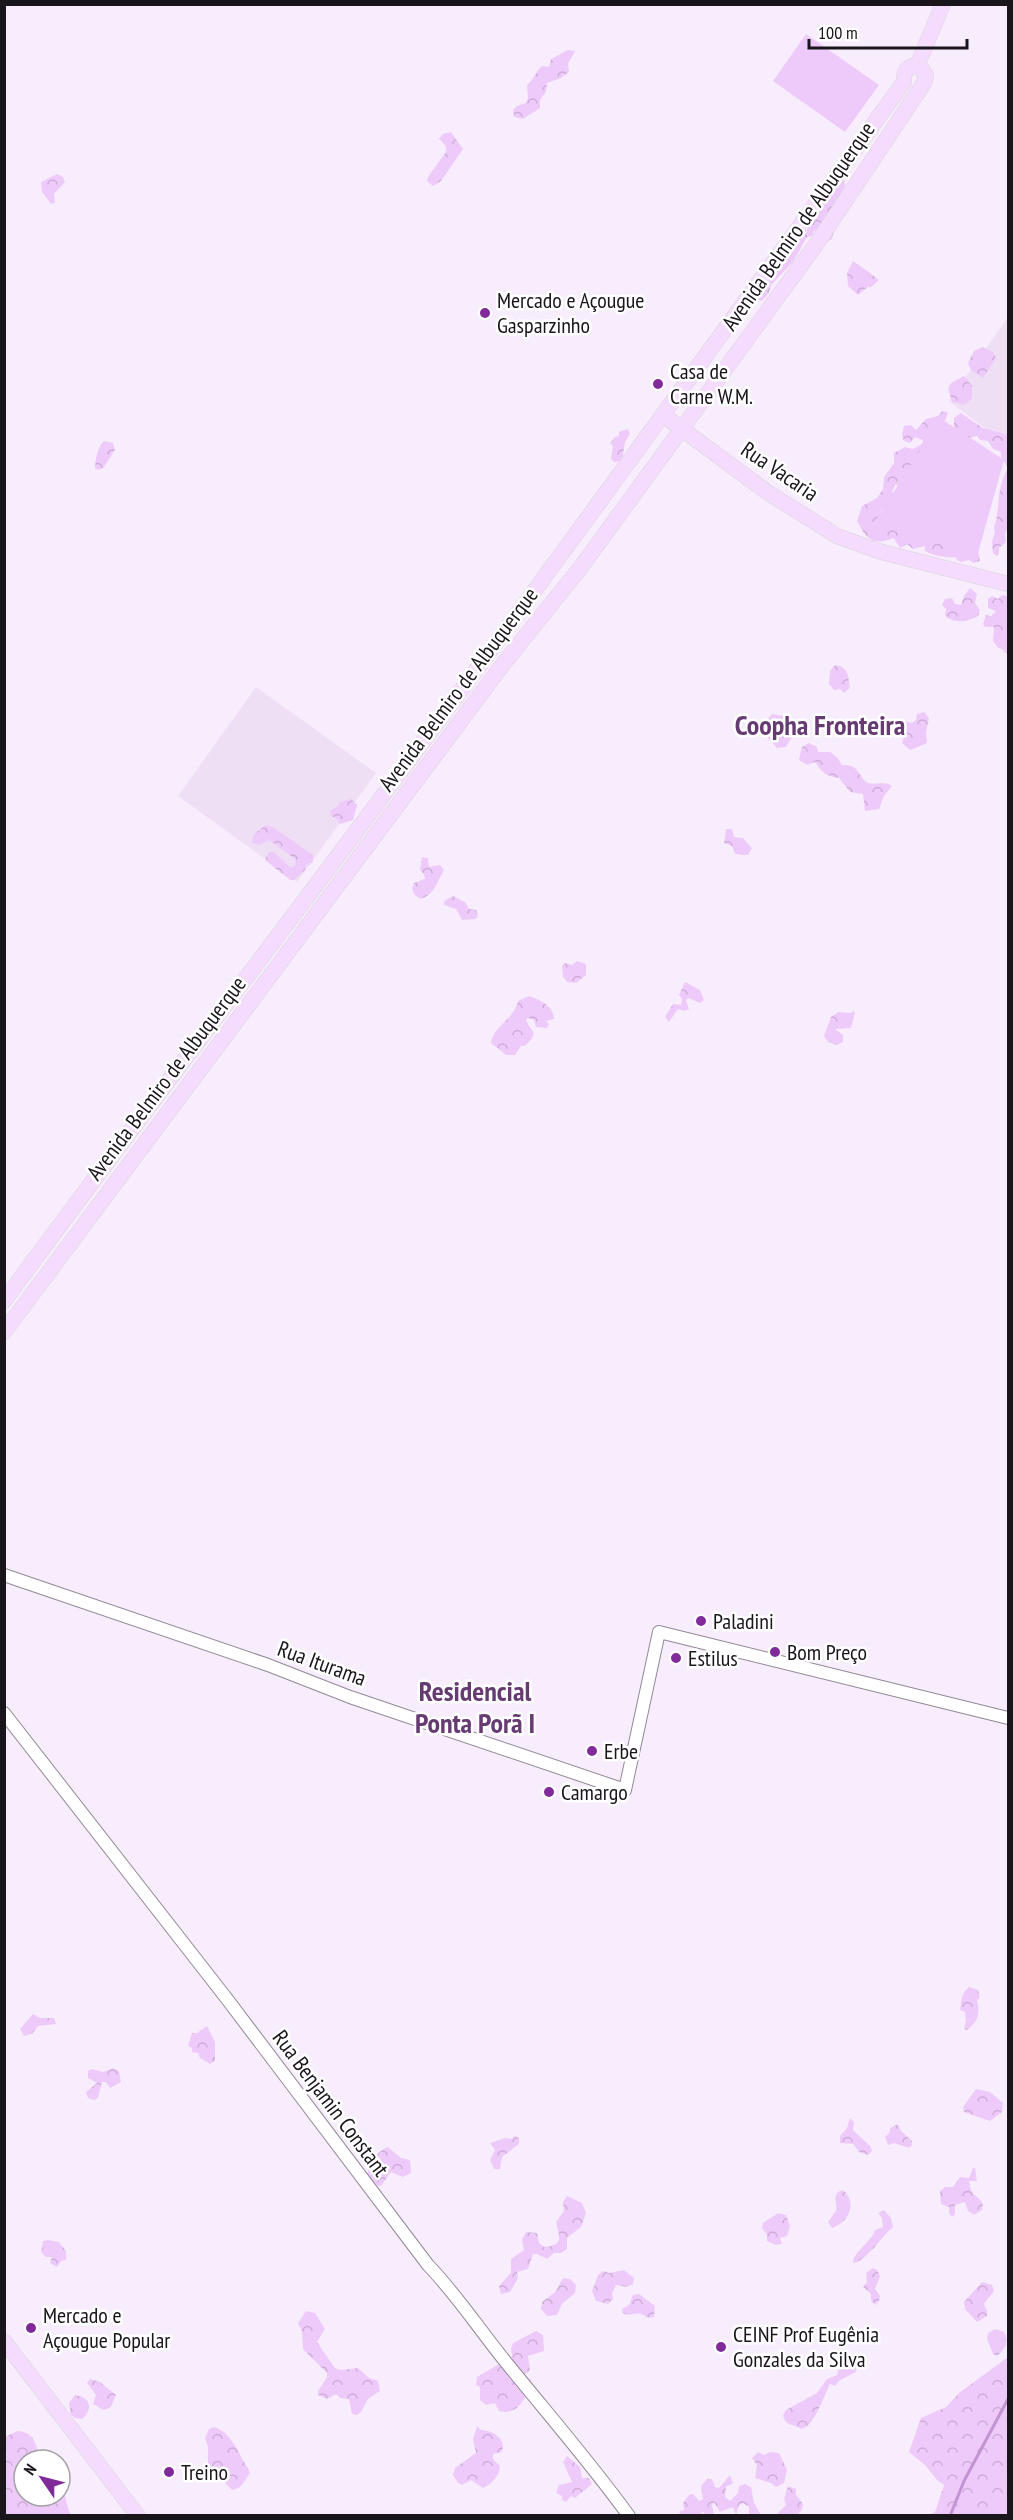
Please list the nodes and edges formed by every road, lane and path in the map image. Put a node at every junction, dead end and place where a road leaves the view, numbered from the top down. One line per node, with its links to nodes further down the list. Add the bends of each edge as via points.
1 (943, 4): 2 (main road, Avenida Belmiro de Albuquerque)
2 (917, 66): 3 (main road, Avenida Belmiro de Albuquerque, via 906,69); 4 (main road, via 926,76)
3 (904, 82): 4 (main road, via 910,88); 5 (main road, Avenida Belmiro de Albuquerque)
4 (922, 86): 6 (main road, Avenida Belmiro de Albuquerque, via 815,246)
5 (663, 415): 6 (main road, Rua Vacaria); 8 (main road, Avenida Belmiro de Albuquerque)
6 (682, 429): 7 (main road, Rua Vacaria, via 767,492 837,536 878,551); 9 (main road, Avenida Belmiro de Albuquerque)
7 (1008, 584)
8 (4, 1300)
9 (4, 1332)
10 (4, 1575): 12 (street, Rua Iturama, via 626,1790 659,1632)
11 (4, 1713): 15 (street, Rua Benjamin Constant, via 428,2265)
12 (1008, 1718)
13 (4, 2342): 14 (main road)
14 (138, 2516)
15 (629, 2516)

